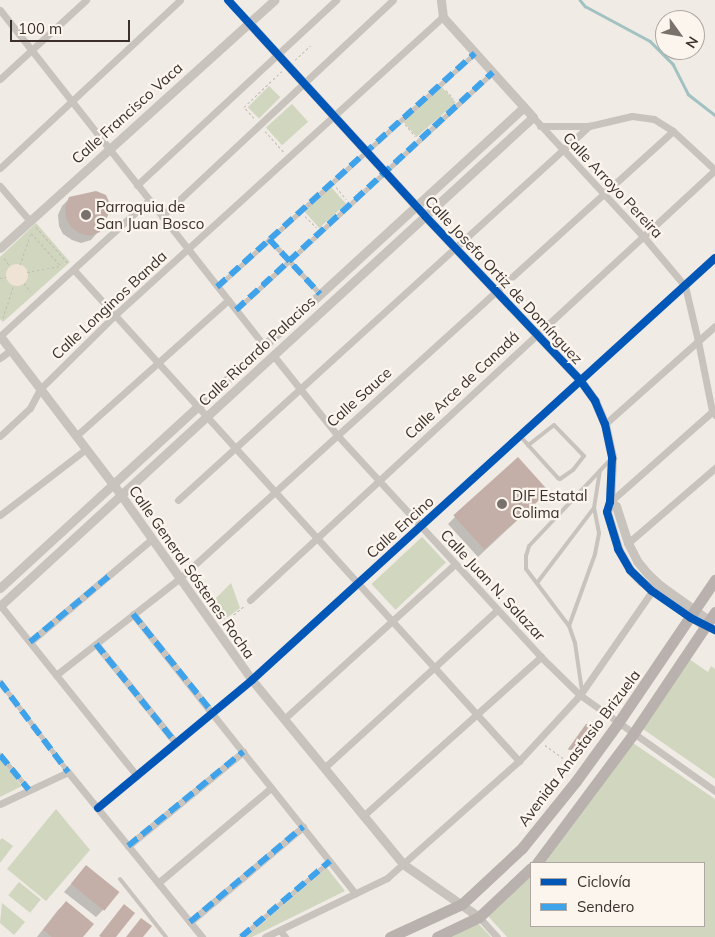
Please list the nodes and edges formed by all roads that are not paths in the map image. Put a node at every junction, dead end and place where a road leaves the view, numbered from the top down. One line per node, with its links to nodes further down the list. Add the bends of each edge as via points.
1 (86, 0): 11 (street)
2 (180, 0): 17 (street)
3 (228, 0): 10 (street, Calle Josefa Ortiz de Domínguez)
4 (274, 0): 10 (street, Calle Francisco Vaca)
5 (336, 0): 13 (street)
6 (392, 0): 16 (street)
7 (441, 0): 9 (street)
8 (0, 10): 11 (street)
9 (443, 17): 12 (street, Calle Arroyo Pereira); 19 (street, Calle Longinos Banda)
10 (249, 23): 13 (street, Calle Josefa Ortiz de Domínguez); 24 (street, Calle Francisco Vaca)
11 (32, 50): 15 (street); 17 (street)
12 (475, 52): 14 (street, Calle Arroyo Pereira); 25 (street)
13 (277, 54): 16 (street, Calle Josefa Ortiz de Domínguez); 30 (street)
14 (493, 72): 18 (street, Calle Arroyo Pereira); 29 (street)
15 (0, 79)
16 (304, 84): 19 (street, Calle Josefa Ortiz de Domínguez); 35 (street)
17 (70, 100): 24 (street); 27 (street)
18 (524, 107): 20 (street, Calle Arroyo Pereira); 34 (street, Calle Ricardo Palacios)
19 (334, 117): 25 (street, Calle Josefa Ortiz de Domínguez); 42 (street, Calle Longinos Banda)
20 (533, 117): 21 (street, Calle Arroyo Pereira); 36 (street, Calle Ricardo Palacios)
21 (540, 126): 22 (street); 26 (street, Calle Arroyo Pereira)
22 (589, 126): 23 (street, via 632,116 654,119); 26 (street)
23 (673, 131): 28 (street); 32 (street, Calle Sauce)
24 (109, 148): 30 (street); 37 (street, Calle Francisco Vaca)
25 (365, 150): 29 (street, Calle Josefa Ortiz de Domínguez); 39 (street)
26 (562, 150): 32 (street, Calle Arroyo Pereira); 41 (street)
27 (0, 168)
28 (715, 170): 38 (street, Calle Arce de Canadá)
29 (384, 172): 34 (street, Calle Josefa Ortiz de Domínguez); 44 (street)
30 (138, 185): 33 (street)
31 (0, 186): 37 (street)
32 (604, 193): 38 (street, Calle Arroyo Pereira); 48 (street, Calle Sauce)
33 (149, 200): 35 (street); 45 (street)
34 (416, 206): 36 (street, Calle Josefa Ortiz de Domínguez); 49 (street, Calle Ricardo Palacios)
35 (162, 216): 42 (street)
36 (425, 216): 41 (street, Calle Josefa Ortiz de Domínguez); 59 (street, Calle Ricardo Palacios)
37 (30, 221): 40 (street, Calle Francisco Vaca)
38 (643, 236): 46 (street, Calle Arroyo Pereira); 54 (street, Calle Arce de Canadá)
39 (269, 239): 44 (street); 47 (street)
40 (0, 248)
41 (455, 248): 48 (street, Calle Josefa Ortiz de Domínguez); 64 (street)
42 (189, 250): 47 (street); 52 (street, Calle Longinos Banda)
43 (715, 258): 46 (street, Calle Encino)
44 (289, 260): 49 (street); 51 (street)
45 (74, 270): 52 (street); 55 (street)
46 (684, 286): 56 (street, Calle Arroyo Pereira); 62 (street, Calle Encino)
47 (217, 287): 50 (street)
48 (496, 293): 54 (street, Calle Josefa Ortiz de Domínguez); 71 (street, Calle Sauce)
49 (320, 294): 57 (street, Calle Ricardo Palacios)
50 (228, 300): 51 (street); 61 (street)
51 (236, 310): 57 (street)
52 (115, 315): 61 (street); 63 (street, Calle Longinos Banda)
53 (715, 326): 56 (street)
54 (536, 335): 62 (street, Calle Josefa Ortiz de Domínguez); 79 (street, Calle Arce de Canadá)
55 (0, 336): 58 (street, Calle General Sóstenes Rocha)
56 (698, 341): 66 (street, Calle Arroyo Pereira); 68 (street)
57 (264, 346): 65 (street, Calle Ricardo Palacios)
58 (11, 350): 60 (street); 63 (street, Calle General Sóstenes Rocha)
59 (273, 355): 64 (street, Calle Juan N. Salazar); 67 (street, Calle Ricardo Palacios)
60 (0, 358)
61 (157, 362): 65 (street); 70 (street)
62 (580, 380): 68 (street, Calle Josefa Ortiz de Domínguez, via 595,401); 72 (street, Calle Encino)
63 (40, 389): 69 (street, Calle Longinos Banda, via 30,408); 70 (street, Calle General Sóstenes Rocha)
64 (299, 389): 71 (street, Calle Juan N. Salazar); 74 (street)
65 (198, 406): 67 (street); 80 (street, Calle Ricardo Palacios)
66 (714, 411): 84 (street)
67 (207, 416): 74 (street); 82 (street, Calle Ricardo Palacios)
68 (605, 424): 76 (street, Calle Josefa Ortiz de Domínguez)
69 (0, 436)
70 (76, 436): 75 (street, Calle General Sóstenes Rocha)
71 (338, 436): 79 (street, Calle Juan N. Salazar); 81 (street, Calle Sauce)
72 (520, 436): 73 (lane); 87 (street, Calle Encino)
73 (528, 445): 73 (lane, via 560,479 584,456 554,425)
74 (235, 448): 81 (street); 83 (street)
75 (86, 449): 80 (street, Calle General Sóstenes Rocha); 86 (street)
76 (612, 458): 78 (lane); 84 (street, Calle Josefa Ortiz de Domínguez)
77 (715, 468): 90 (street)
78 (600, 470): 85 (lane); 94 (lane, via 529,546 526,569)
79 (379, 481): 87 (street, Calle Juan N. Salazar); 88 (street, Calle Arce de Canadá)
80 (113, 484): 82 (street, Calle General Sóstenes Rocha); 96 (street, Calle Ricardo Palacios)
81 (275, 491): 88 (street); 92 (street, Calle Sauce)
82 (121, 495): 89 (street, Calle General Sóstenes Rocha); 99 (street, Calle Ricardo Palacios)
83 (178, 500)
84 (610, 502): 90 (street, Calle Josefa Ortiz de Domínguez, via 616,506); 97 (street, Calle Josefa Ortiz de Domínguez, via 607,512 618,549 630,570)
85 (594, 508): 94 (lane); 105 (lane, via 598,540)
86 (0, 515)
87 (421, 527): 91 (street, Calle Juan N. Salazar); 95 (street, Calle Encino)
88 (317, 538): 95 (street); 98 (street, Calle Arce de Canadá)
89 (152, 540): 92 (street, Calle General Sóstenes Rocha); 106 (street)
90 (628, 543): 102 (street, Calle Josefa Ortiz de Domínguez, via 648,574)
91 (455, 564): 100 (street, Calle Juan N. Salazar); 103 (street)
92 (180, 578): 101 (street, Calle Sauce); 111 (street, Calle General Sóstenes Rocha)
93 (715, 580): 102 (main road, Avenida Anastasio Brizuela)
94 (537, 583): 105 (lane)
95 (358, 584): 103 (street); 111 (street, Calle Encino)
96 (0, 588)
97 (652, 591): 102 (street, Calle Josefa Ortiz de Domínguez); 113 (street)
98 (250, 600)
99 (0, 605): 106 (street)
100 (497, 610): 108 (street, Calle Juan N. Salazar); 109 (street)
101 (133, 614): 107 (street, Calle Sauce); 114 (street)
102 (693, 614): 104 (street, Calle Josefa Ortiz de Domínguez); 117 (main road, Avenida Anastasio Brizuela)
103 (393, 621): 109 (street); 116 (street)
104 (712, 624): 118 (main road)
105 (569, 626): 113 (lane, via 575,643)
106 (30, 642): 110 (street)
107 (96, 644): 110 (street, Calle Sauce); 119 (street)
108 (541, 657): 113 (street, Calle Juan N. Salazar); 115 (street)
109 (434, 667): 115 (street); 123 (street)
110 (56, 675): 125 (street)
111 (252, 680): 114 (street, Calle Encino); 116 (street, Calle General Sóstenes Rocha)
112 (0, 682): 124 (street)
113 (581, 693): 117 (street, Calle Juan N. Salazar); 122 (street)
114 (213, 713): 119 (street, Calle Encino); 120 (street)
115 (477, 714): 122 (street); 131 (street)
116 (284, 719): 123 (street, Calle General Sóstenes Rocha)
117 (618, 723): 118 (street, Calle Juan N. Salazar); 141 (main road, Avenida Anastasio Brizuela, via 522,848)
118 (633, 734): 128 (street, Calle Juan N. Salazar); 135 (main road)
119 (176, 743): 125 (street, Calle Encino)
120 (244, 752): 126 (street); 133 (street)
121 (0, 754): 127 (street)
122 (519, 761): 136 (street)
123 (324, 768): 131 (street, Calle General Sóstenes Rocha)
124 (68, 772): 127 (street); 130 (street)
125 (137, 776): 130 (street, Calle Encino)
126 (272, 788): 132 (street); 139 (street)
127 (29, 790): 129 (street)
128 (715, 791)
129 (0, 804)
130 (98, 808): 133 (street)
131 (363, 816): 136 (street, Calle General Sóstenes Rocha)
132 (303, 827): 134 (street); 143 (street)
133 (128, 846): 139 (street)
134 (330, 861): 140 (street); 147 (street)
135 (538, 862)
136 (403, 864): 140 (street, via 387,878); 141 (street, Calle General Sóstenes Rocha)
137 (530, 869): 142 (main road)
138 (120, 879): 145 (lane)
139 (158, 883): 143 (street)
140 (355, 893): 144 (street)
141 (462, 904): 142 (street, Calle General Sóstenes Rocha); 150 (main road, Avenida Anastasio Brizuela)
142 (478, 917): 151 (main road); 152 (street)
143 (190, 922): 146 (street)
144 (280, 930): 148 (street); 149 (street)
145 (166, 937)
146 (202, 937)
147 (242, 937)
148 (265, 937)
149 (285, 937)
150 (390, 937)
151 (437, 937)
152 (497, 937)

